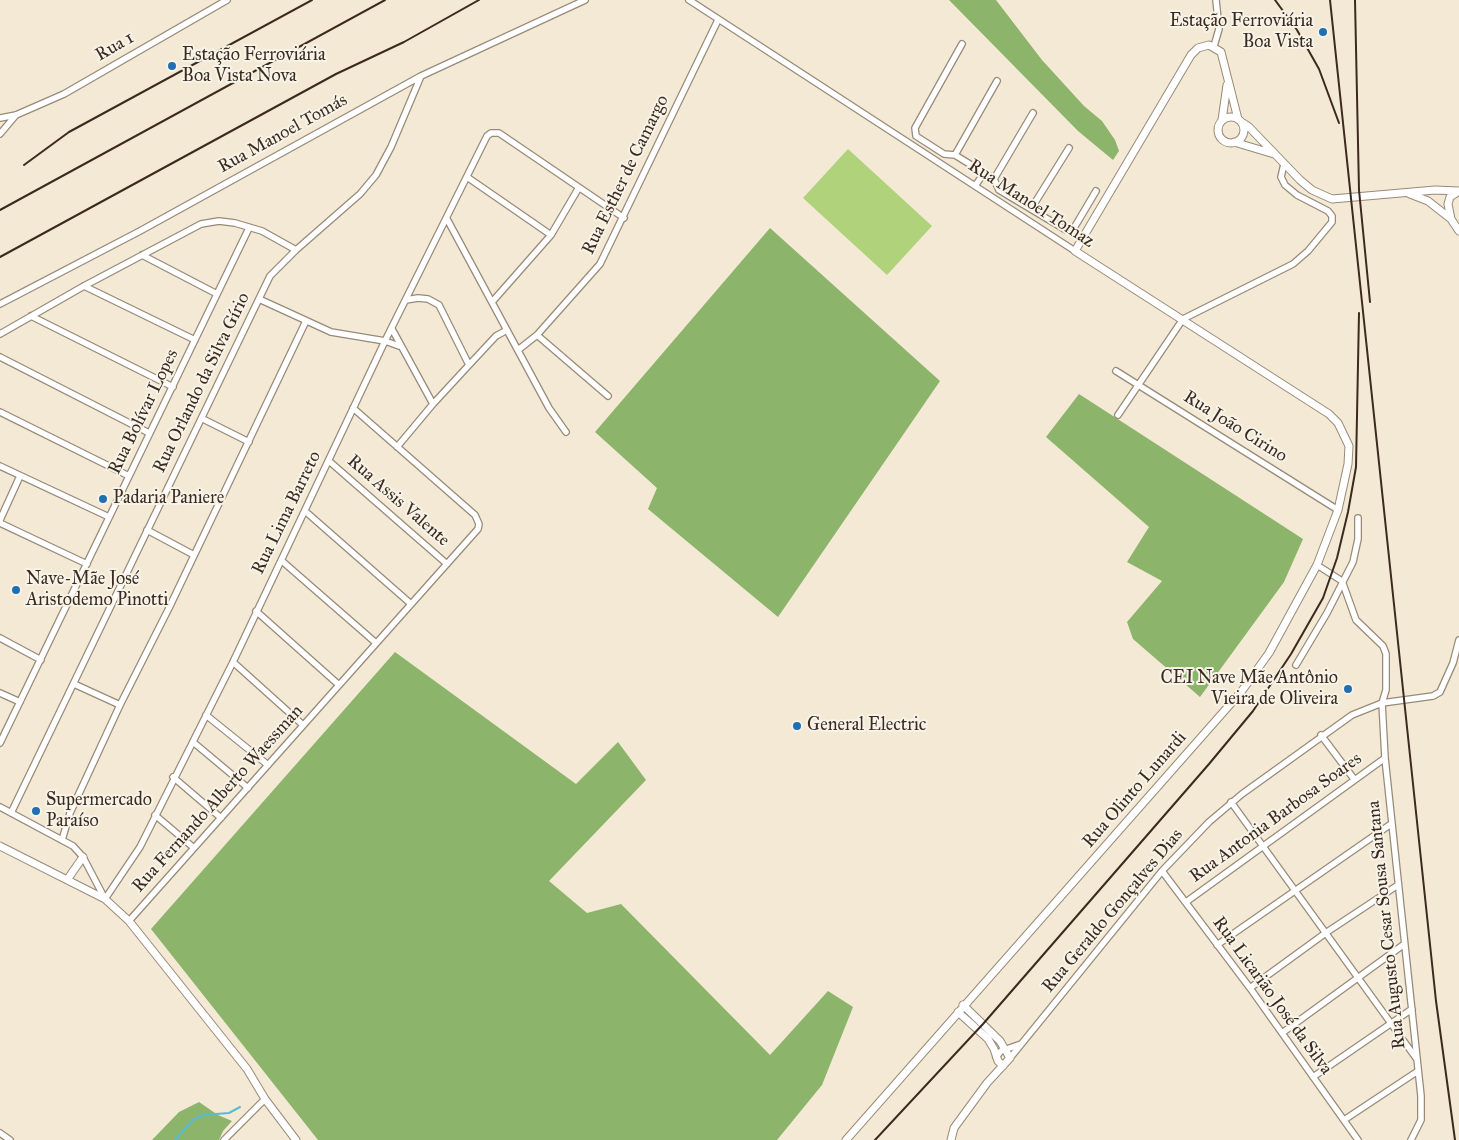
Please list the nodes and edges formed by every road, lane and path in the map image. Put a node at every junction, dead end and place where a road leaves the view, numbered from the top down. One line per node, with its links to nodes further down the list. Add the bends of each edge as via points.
1 (226, 0): 12 (street, Rua 1, via 64,94)
2 (585, 0): 8 (street, Rua Manoel Tomás)
3 (690, 0): 5 (street)
4 (1216, 0): 7 (street, via 1219,29)
5 (718, 20): 25 (street, Rua Manoel Tomaz); 31 (street, Rua Esther de Camargo)
6 (962, 44): 20 (street, via 915,132 916,136 944,154)
7 (1214, 46): 9 (street, via 1221,52); 38 (street, via 1204,46 1191,55)
8 (422, 76): 37 (street, Rua Orlando da Silva Gírio, via 376,175 360,194); 47 (street, Rua Manoel Tomás)
9 (1227, 77): 14 (street); 15 (street)
10 (997, 81): 20 (street)
11 (1033, 113): 24 (street)
12 (16, 115): 13 (street, Rua 1); 16 (street, Rua 1)
13 (0, 118)
14 (1222, 120): 15 (street, via 1232,117); 17 (street, via 1220,135)
15 (1240, 121): 17 (street, via 1244,128 1242,137); 19 (street)
16 (0, 134)
17 (1233, 142): 19 (street)
18 (1069, 148): 30 (street)
19 (1274, 154): 21 (street)
20 (955, 155): 22 (street)
21 (1284, 164): 29 (street, via 1312,190 1332,199); 49 (street, via 1281,176 1290,191 1328,211 1332,222 1301,258 1283,270)
22 (984, 173): 24 (street); 25 (street)
23 (467, 177): 26 (street, Rua Lima Barreto, via 487,136 499,133); 32 (street, Rua Lima Barreto); 36 (street)
24 (994, 179): 30 (street, via 1000,190)
25 (975, 186): 38 (street, Rua Manoel Tomaz)
26 (578, 188): 31 (street); 36 (street)
27 (1096, 191): 30 (street, via 1070,230)
28 (1459, 191): 29 (street); 33 (street, via 1449,200)
29 (1404, 193): 33 (street, via 1428,201)
30 (1031, 209)
31 (624, 218): 54 (street, Rua Esther de Camargo, via 600,264)
32 (447, 219): 41 (street, Rua Lima Barreto); 46 (street)
33 (1451, 219): 35 (street)
34 (249, 228): 37 (street, via 278,238); 39 (street, via 219,221 201,224); 42 (street, Rua Bolívar Lopes)
35 (1459, 231)
36 (551, 235): 46 (street)
37 (296, 250): 44 (street, Rua Orlando da Silva Gírio, via 270,276)
38 (1075, 251): 49 (street, Rua Manoel Tomaz)
39 (142, 255): 40 (street); 42 (street)
40 (84, 286): 48 (street); 55 (street)
41 (410, 291): 43 (street); 45 (street, Rua Lima Barreto)
42 (217, 294): 55 (street, Rua Bolívar Lopes)
43 (418, 298): 45 (street); 60 (street, via 439,305)
44 (260, 299): 50 (street); 70 (street, Rua Orlando da Silva Gírio)
45 (406, 300): 51 (street, Rua Lima Barreto)
46 (492, 302): 52 (street)
47 (0, 304)
48 (31, 316): 53 (street); 63 (street)
49 (1183, 319): 62 (street); 68 (street, Rua Manoel Tomaz)
50 (306, 322): 56 (street, via 331,332); 73 (street)
51 (392, 329): 56 (street, Rua Lima Barreto); 57 (street)
52 (507, 330): 58 (street); 60 (street, via 496,336)
53 (0, 334)
54 (536, 335): 58 (street, Rua Esther de Camargo); 64 (street)
55 (195, 340): 63 (street, Rua Bolívar Lopes)
56 (385, 341): 57 (street); 66 (street, Rua Lima Barreto)
57 (399, 346): 65 (street)
58 (518, 350): 71 (street, via 549,408)
59 (0, 357): 72 (street)
60 (469, 364): 65 (street)
61 (1116, 371): 62 (street, Rua João Cirino)
62 (1138, 385): 69 (street); 79 (street, Rua João Cirino)
63 (173, 387): 72 (street, Rua Bolívar Lopes)
64 (608, 396)
65 (433, 404): 74 (street)
66 (353, 408): 74 (street); 75 (street, Rua Lima Barreto)
67 (0, 412): 78 (street)
68 (1329, 414): 79 (street, Rua Olinto Lunardi, via 1338,423 1349,446)
69 (1118, 415)
70 (203, 419): 73 (street); 84 (street, Rua Orlando da Silva Gírio)
71 (566, 432)
72 (149, 433): 78 (street, Rua Bolívar Lopes)
73 (249, 442): 85 (street)
74 (398, 448): 88 (street, Rua Fernando Alberto Waessman, via 475,514 478,530)
75 (330, 461): 80 (street, Rua Lima Barreto); 88 (street, Rua Assis Valente)
76 (0, 466): 77 (street)
77 (20, 476): 81 (street); 83 (street)
78 (129, 476): 81 (street, Rua Bolívar Lopes)
79 (1338, 510): 89 (street, Rua Olinto Lunardi)
80 (305, 511): 86 (street, Rua Lima Barreto); 91 (street)
81 (108, 517): 87 (street, Rua Bolívar Lopes)
82 (1358, 518): 90 (street, via 1358,539 1352,562)
83 (0, 521): 87 (street)
84 (147, 530): 85 (street); 99 (street, Rua Orlando da Silva Gírio)
85 (194, 555): 104 (street)
86 (282, 561): 92 (street, Rua Lima Barreto); 95 (street)
87 (86, 564): 96 (street, Rua Bolívar Lopes)
88 (446, 564): 91 (street, Rua Fernando Alberto Waessman)
89 (1317, 564): 90 (street); 138 (street, Rua Olinto Lunardi, via 1269,653 1241,692)
90 (1342, 581): 98 (street); 103 (street, Rua Augusto Cesar Sousa Santana, via 1356,620 1383,646 1386,690)
91 (411, 604): 95 (street, Rua Fernando Alberto Waessman)
92 (256, 611): 97 (street, Rua Lima Barreto); 100 (street)
93 (0, 638): 96 (street)
94 (1459, 640): 103 (street, Rua Geraldo Gonçalves Dias, via 1453,664 1440,692 1433,696)
95 (376, 643): 100 (street, Rua Fernando Alberto Waessman)
96 (41, 660): 102 (street, Rua Bolívar Lopes)
97 (233, 662): 105 (street, Rua Lima Barreto); 106 (street)
98 (1296, 665)
99 (74, 684): 104 (street); 117 (street, Rua Orlando da Silva Gírio)
100 (339, 685): 106 (street, Rua Fernando Alberto Waessman)
101 (0, 693): 102 (street)
102 (20, 702): 109 (street, Rua Bolívar Lopes)
103 (1382, 703): 107 (street, Rua Geraldo Gonçalves Dias, via 1352,715); 110 (street, Rua Augusto Cesar Sousa Santana)
104 (120, 705): 121 (street, via 70,813)
105 (206, 715): 108 (street, Rua Lima Barreto); 111 (street)
106 (303, 725): 111 (street, Rua Fernando Alberto Waessman)
107 (1322, 736): 113 (street); 115 (street, Rua Geraldo Gonçalves Dias)
108 (193, 742): 112 (street, Rua Lima Barreto); 114 (street)
109 (0, 743)
110 (1385, 758): 113 (street, Rua Antonia Barbosa Soares); 120 (street, Rua Augusto Cesar Sousa Santana)
111 (268, 765): 114 (street, Rua Fernando Alberto Waessman)
112 (173, 777): 118 (street, Rua Lima Barreto); 119 (street)
113 (1354, 779): 124 (street, Rua Antonia Barbosa Soares)
114 (248, 788): 119 (street, Rua Fernando Alberto Waessman)
115 (1231, 802): 124 (street); 126 (street, Rua Geraldo Gonçalves Dias)
116 (0, 807): 117 (street)
117 (11, 813): 121 (street)
118 (155, 815): 123 (street); 130 (street, Rua Lima Barreto, via 140,847)
119 (221, 818): 123 (street, Rua Fernando Alberto Waessman)
120 (1391, 824): 128 (street, Rua Augusto Cesar Sousa Santana); 129 (street)
121 (62, 840): 125 (street)
122 (0, 846): 127 (street)
123 (194, 848): 132 (street, Rua Fernando Alberto Waessman)
124 (1263, 848): 129 (street); 131 (street, Rua Antonia Barbosa Soares)
125 (83, 857): 127 (street); 130 (street)
126 (1162, 870): 131 (street, Rua Licarião José da Silva); 143 (street, Rua Geraldo Gonçalves Dias)
127 (66, 880): 130 (street)
128 (1398, 885): 133 (street); 135 (street, Rua Augusto Cesar Sousa Santana)
129 (1296, 890): 133 (street); 134 (street)
130 (105, 899): 132 (street)
131 (1186, 902): 134 (street, Rua Licarião José da Silva)
132 (129, 922): 152 (street, via 247,1069)
133 (1327, 932): 136 (street); 137 (street)
134 (1217, 945): 137 (street, Rua Licarião José da Silva)
135 (1403, 945): 136 (street); 139 (street, Rua Augusto Cesar Sousa Santana)
136 (1358, 978): 141 (street); 142 (street)
137 (1250, 988): 142 (street, Rua Licarião José da Silva)
138 (963, 1005): 140 (street, Rua Olinto Lunardi); 144 (street)
139 (1412, 1010): 141 (street); 147 (street, Rua Augusto Cesar Sousa Santana)
140 (958, 1012): 145 (street, via 988,1039); 158 (street, Rua Olinto Lunardi)
141 (1390, 1022): 147 (street); 150 (street)
142 (1282, 1033): 150 (street, Rua Licarião José da Silva)
143 (1021, 1044): 144 (street); 146 (street, Rua Geraldo Gonçalves Dias)
144 (1005, 1048): 145 (street, Rua Geraldo Gonçalves Dias); 146 (street)
145 (996, 1057): 148 (street); 151 (street, Rua Geraldo Gonçalves Dias)
146 (1010, 1058): 148 (street, Rua Geraldo Gonçalves Dias)
147 (1417, 1058): 149 (street, Rua Augusto Cesar Sousa Santana)
148 (1003, 1066): 151 (street, Rua Geraldo Gonçalves Dias)
149 (1418, 1071): 153 (street); 161 (street, Rua Augusto Cesar Sousa Santana, via 1421,1120)
150 (1313, 1078): 153 (street, Rua Licarião José da Silva)
151 (987, 1083): 159 (street, Rua Geraldo Gonçalves Dias, via 954,1128)
152 (265, 1099): 156 (street); 157 (street)
153 (1344, 1120): 160 (street, Rua Licarião José da Silva)
154 (0, 1134): 155 (street)
155 (10, 1140)
156 (224, 1140)
157 (296, 1140)
158 (846, 1140)
159 (951, 1140)
160 (1358, 1140)
161 (1411, 1140)

